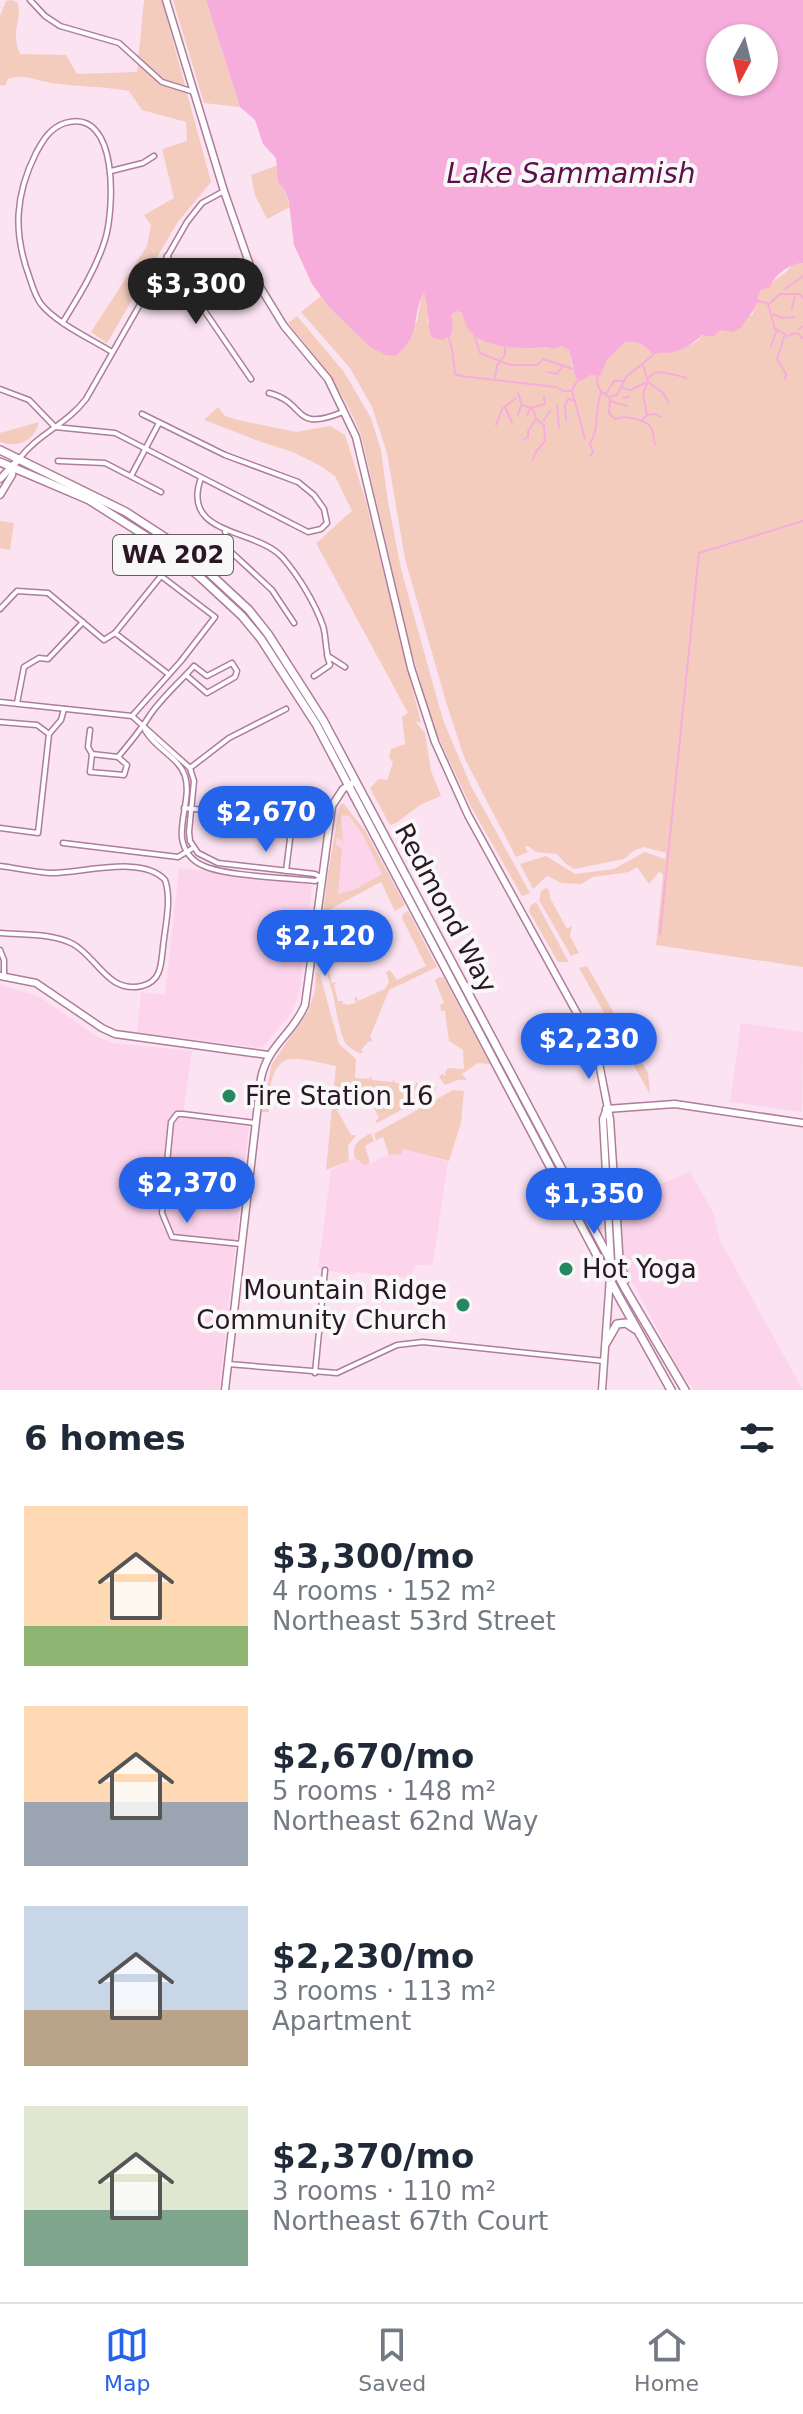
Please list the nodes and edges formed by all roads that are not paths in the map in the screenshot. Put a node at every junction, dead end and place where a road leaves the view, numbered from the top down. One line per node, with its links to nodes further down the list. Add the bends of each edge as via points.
1 (30, 0): 3 (street, via 60,26 119,43 162,82)
2 (166, 0): 3 (main road)
3 (194, 92): 6 (main road)
4 (154, 156): 5 (street)
5 (110, 171): 8 (street, via 111,214 105,239); 8 (street, via 99,134 75,122 50,131 23,183 16,222 27,271 40,303)
6 (224, 191): 7 (street, via 194,211); 13 (main road, via 266,301 328,379)
7 (167, 256): 9 (street); 10 (street)
8 (63, 322): 9 (street)
9 (112, 352): 16 (street, via 86,399)
10 (251, 379)
11 (0, 389): 16 (street, via 29,400)
12 (269, 393): 13 (street, via 310,421)
13 (345, 411): 68 (main road, via 356,437 424,714 468,815 589,1033 601,1068)
14 (142, 414): 15 (street)
15 (159, 423): 17 (street); 24 (street, via 298,482 314,495 327,518 321,529 308,532)
16 (55, 427): 17 (street, via 109,431); 19 (street, via 33,441)
17 (146, 447): 23 (street); 24 (street)
18 (0, 450): 19 (main road, WA 202)
19 (19, 459): 22 (main road); 51 (main road, WA 202, via 126,512 169,540 249,610 291,665)
20 (58, 461): 23 (street, via 97,461)
21 (0, 462): 22 (main road, WA 202)
22 (13, 467): 25 (main road); 27 (main road); 51 (main road, WA 202, via 122,519 242,616 283,670)
23 (131, 476): 26 (street)
24 (201, 477): 28 (street, via 200,509)
25 (0, 479)
26 (161, 492)
27 (0, 495)
28 (225, 531): 31 (street, via 230,551 272,590); 33 (street, via 280,554 320,618)
29 (0, 609): 30 (street, via 17,591 48,593)
30 (83, 622): 32 (street, via 104,640); 39 (street, via 48,659 24,667)
31 (294, 623)
32 (115, 633): 35 (street); 35 (street, via 161,576 215,617)
33 (326, 652): 34 (street); 37 (street, via 330,665)
34 (345, 667)
35 (168, 674): 42 (street)
36 (186, 675): 36 (street, via 194,666 207,676 232,663 237,671 207,693); 44 (street)
37 (314, 676)
38 (0, 702): 39 (street)
39 (17, 703): 40 (street)
40 (64, 709): 42 (street); 46 (street)
41 (286, 709): 49 (street, via 229,738)
42 (132, 716): 44 (street)
43 (0, 722): 46 (street, via 37,725)
44 (144, 728): 48 (street); 49 (street); 50 (street)
45 (90, 730): 47 (street)
46 (49, 734): 56 (street, via 38,833)
47 (92, 754): 48 (street); 48 (street, via 90,772 124,775 128,768)
48 (118, 757)
49 (190, 768): 50 (street); 54 (street)
50 (184, 771): 53 (street)
51 (351, 784): 63 (main road, via 332,806); 71 (main road, Redmond Way / WA 202); 72 (main road, Redmond Way / WA 202)
52 (294, 807): 61 (street)
53 (184, 808): 54 (street); 59 (street)
54 (191, 809): 55 (street); 58 (street)
55 (244, 814)
56 (0, 828)
57 (63, 843): 59 (street, via 178,857)
58 (193, 848): 59 (street); 61 (street, via 218,863)
59 (187, 852): 62 (street, via 209,868)
60 (0, 866): 64 (street, via 53,873 104,866 135,869 161,875 168,895 161,970 153,981 133,988 113,982 81,949 63,940)
61 (286, 871): 62 (street); 63 (street)
62 (285, 877): 63 (street)
63 (322, 878): 67 (main road, via 305,1005)
64 (0, 933)
65 (0, 950): 66 (street)
66 (2, 976): 67 (main road, via 36,983 115,1034)
67 (268, 1055): 69 (main road)
68 (606, 1109): 70 (main road, via 675,1104); 73 (main road)
69 (255, 1123): 75 (main road); 75 (street, via 177,1114 171,1122 162,1213 172,1237)
70 (803, 1123)
71 (538, 1142): 72 (main road); 78 (main road, Redmond Way / WA 202)
72 (562, 1171): 74 (main road, Redmond Way / WA 202)
73 (613, 1209): 74 (main road, via 599,1217); 76 (main road); 79 (main road)
74 (587, 1216): 76 (main road, Redmond Way / WA 202)
75 (241, 1244): 83 (main road)
76 (611, 1263): 78 (main road); 79 (main road, Redmond Way / WA 202)
77 (325, 1270): 84 (street)
78 (610, 1280): 80 (main road, Redmond Way / WA 202); 81 (main road)
79 (626, 1290): 88 (main road, Redmond Way / WA 202)
80 (639, 1333): 81 (main road, via 619,1324); 87 (main road, Redmond Way / WA 202)
81 (606, 1343): 82 (main road)
82 (604, 1361): 84 (street, via 410,1342 345,1372); 86 (main road)
83 (228, 1364): 84 (street); 85 (main road)
84 (315, 1373)
85 (225, 1390)
86 (602, 1390)
87 (671, 1390)
88 (685, 1390)

